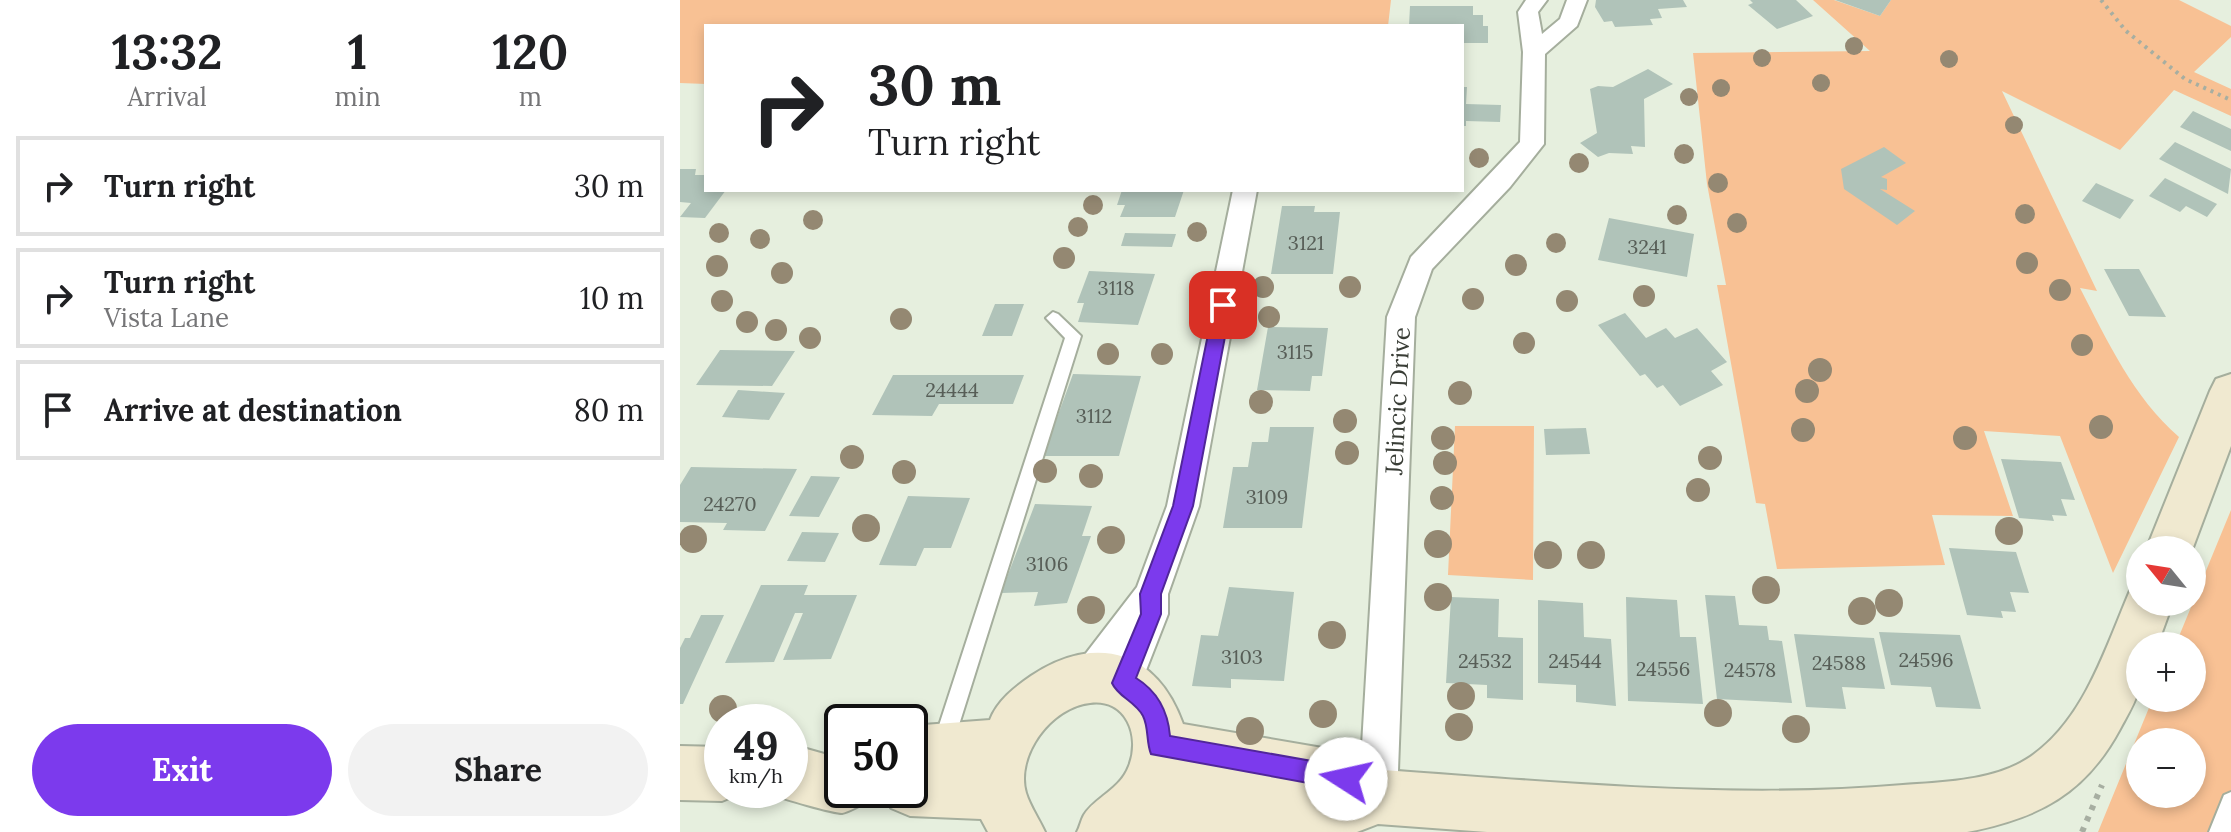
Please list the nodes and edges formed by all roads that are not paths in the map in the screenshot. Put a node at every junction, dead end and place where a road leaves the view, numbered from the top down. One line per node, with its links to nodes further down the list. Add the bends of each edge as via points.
1 (1537, 0): 4 (street, Jelincic Drive, via 1528,12)
2 (1555, 0): 3 (street)
3 (1577, 3): 4 (street, via 1570,22)
4 (1534, 52): 17 (street, Jelincic Drive, via 1532,144 1420,264 1401,317)
5 (1245, 192): 10 (street, via 1183,506 1151,594 1151,614)
6 (1053, 318): 11 (lane, via 1073,336)
7 (2231, 391): 8 (main road)
8 (2174, 536)
9 (2144, 616): 17 (main road, via 2099,717 2076,748 2048,777 1975,803 1856,818 1702,818)
10 (1107, 680): 12 (main road, via 1139,693 1151,707); 16 (main road, via 1064,684 1018,719)
11 (928, 743)
12 (1159, 746): 17 (main road, via 1346,779); 19 (main road, via 1149,785)
13 (928, 765): 16 (main road)
14 (680, 773): 15 (main road)
15 (704, 774)
16 (1005, 790)
17 (1378, 797): 20 (main road, via 1341,811)
18 (2231, 802): 21 (lane)
19 (1121, 818): 20 (main road)
20 (1227, 821)
21 (2220, 832)

